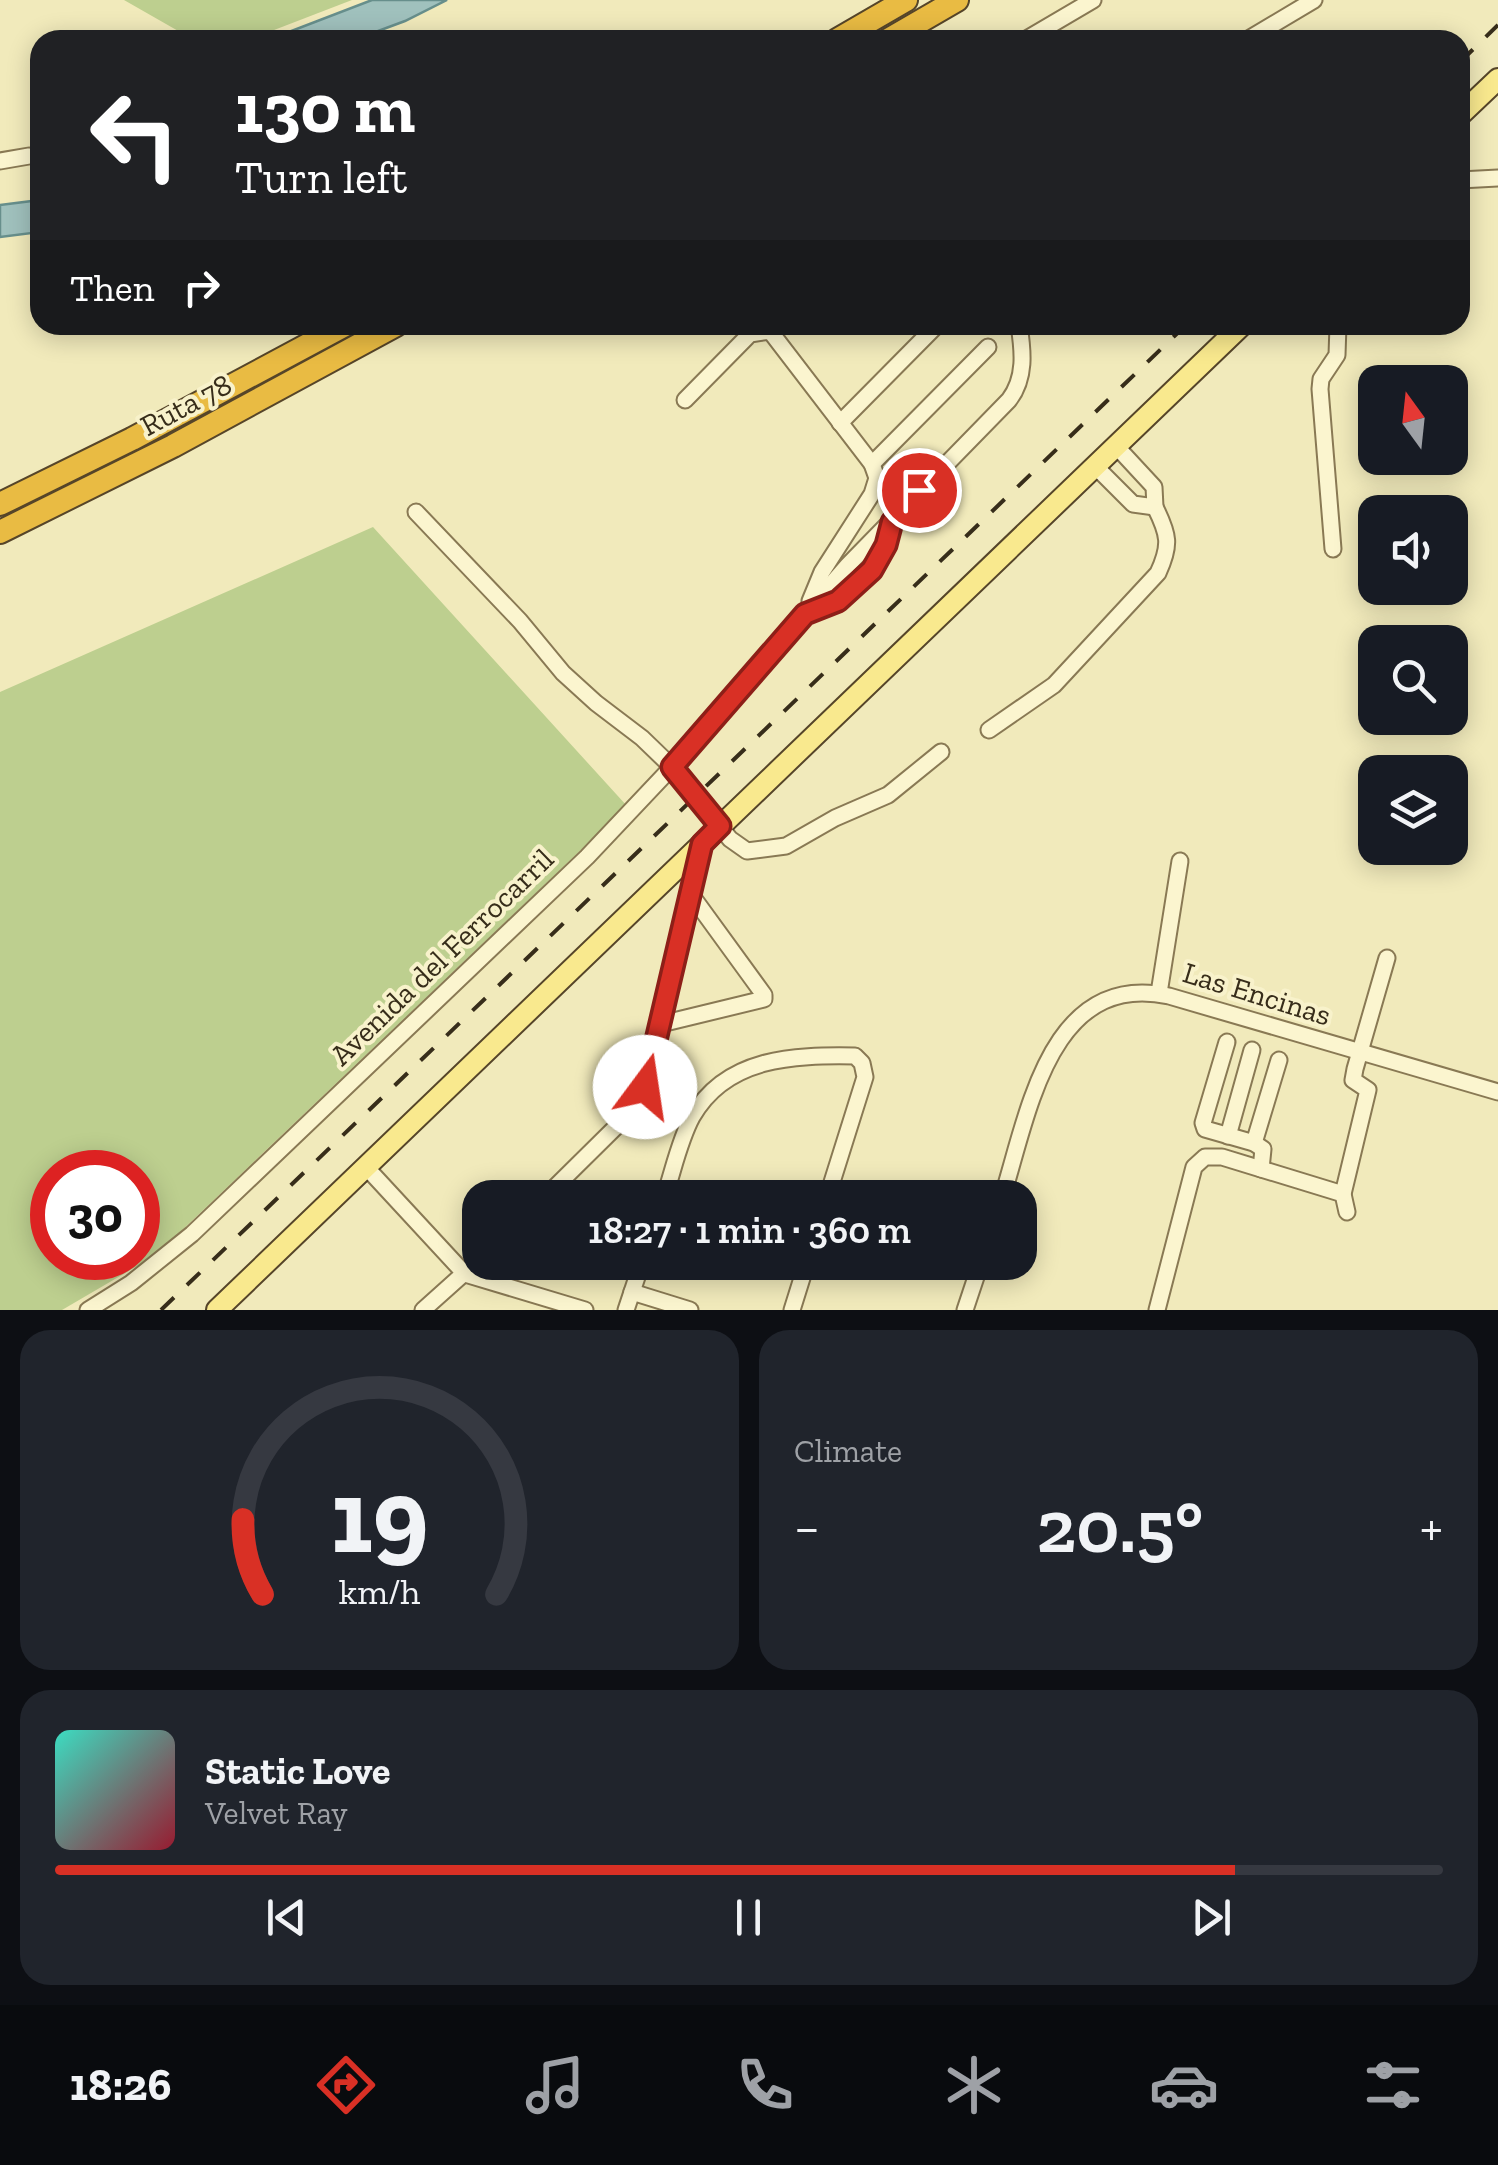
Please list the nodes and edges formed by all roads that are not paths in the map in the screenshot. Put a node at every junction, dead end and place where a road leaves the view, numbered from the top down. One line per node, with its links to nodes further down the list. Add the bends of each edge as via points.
1 (906, 0): 5 (highway)
2 (957, 0): 6 (highway)
3 (1093, 0): 7 (street)
4 (1314, 0): 8 (street)
5 (854, 30)
6 (905, 30)
7 (1042, 30)
8 (1264, 30)
9 (1498, 79): 10 (main road)
10 (1470, 106)
11 (29, 156): 12 (street)
12 (0, 161)
13 (1498, 178): 14 (street)
14 (1470, 179)
15 (326, 335): 29 (highway, Ruta 78)
16 (378, 335): 32 (highway, Ruta 78)
17 (749, 335): 24 (street)
18 (774, 335): 25 (street)
19 (926, 335): 25 (street)
20 (1020, 335): 34 (street, Avenida del Ferrocarril, via 1015,392 892,522 872,570)
21 (1232, 335): 26 (main road)
22 (1338, 335): 33 (street, via 1337,355 1320,389)
23 (988, 347): 27 (street)
24 (685, 400)
25 (840, 423): 27 (street)
26 (1116, 446): 28 (main road); 30 (street, via 1154,487)
27 (872, 464): 34 (street, via 872,494 822,572)
28 (1094, 466): 30 (street, via 1132,504); 38 (main road)
29 (0, 504)
30 (1155, 507): 35 (street, via 1168,550 1158,574 1054,685)
31 (416, 512): 37 (street, via 580,689)
32 (0, 532)
33 (1333, 550)
34 (805, 614): 37 (street, Avenida del Ferrocarril)
35 (989, 730)
36 (941, 752): 38 (street, via 888,795 786,846 747,851)
37 (672, 767): 38 (street); 67 (street, Avenida del Ferrocarril, via 587,857 192,1234)
38 (720, 826): 39 (main road)
39 (702, 844): 41 (street); 52 (main road)
40 (1180, 861): 43 (street)
41 (692, 896): 44 (street); 44 (street, via 764,999)
42 (1387, 958): 47 (street)
43 (1159, 993): 47 (street, Las Encinas); 57 (street, Las Encinas, via 1117,997 1066,1028 1045,1064)
44 (660, 1024): 54 (street, via 637,1105)
45 (1227, 1042): 50 (street, via 1203,1123)
46 (1252, 1050): 50 (street)
47 (1358, 1052): 49 (street, Las Encinas); 58 (street, via 1353,1080 1368,1090)
48 (1279, 1060): 51 (street)
49 (1498, 1092)
50 (1228, 1136): 51 (street)
51 (1254, 1143): 53 (street, via 1263,1149)
52 (366, 1166): 60 (street); 68 (main road)
53 (1261, 1169): 58 (street); 75 (street, via 1222,1157 1198,1161)
54 (562, 1180)
55 (670, 1180): 56 (street, via 692,1118 718,1082 796,1055 855,1056 865,1078)
56 (833, 1180)
57 (1008, 1180)
58 (1343, 1194): 59 (street)
59 (1347, 1212)
60 (462, 1271)
61 (462, 1277): 69 (street)
62 (485, 1280): 70 (street)
63 (636, 1280): 66 (street)
64 (801, 1280): 73 (street)
65 (975, 1280): 74 (street)
66 (632, 1292): 71 (street); 72 (street)
67 (88, 1310)
68 (217, 1310)
69 (423, 1310)
70 (585, 1310)
71 (626, 1310)
72 (690, 1310)
73 (792, 1310)
74 (966, 1310)
75 (1157, 1310)

